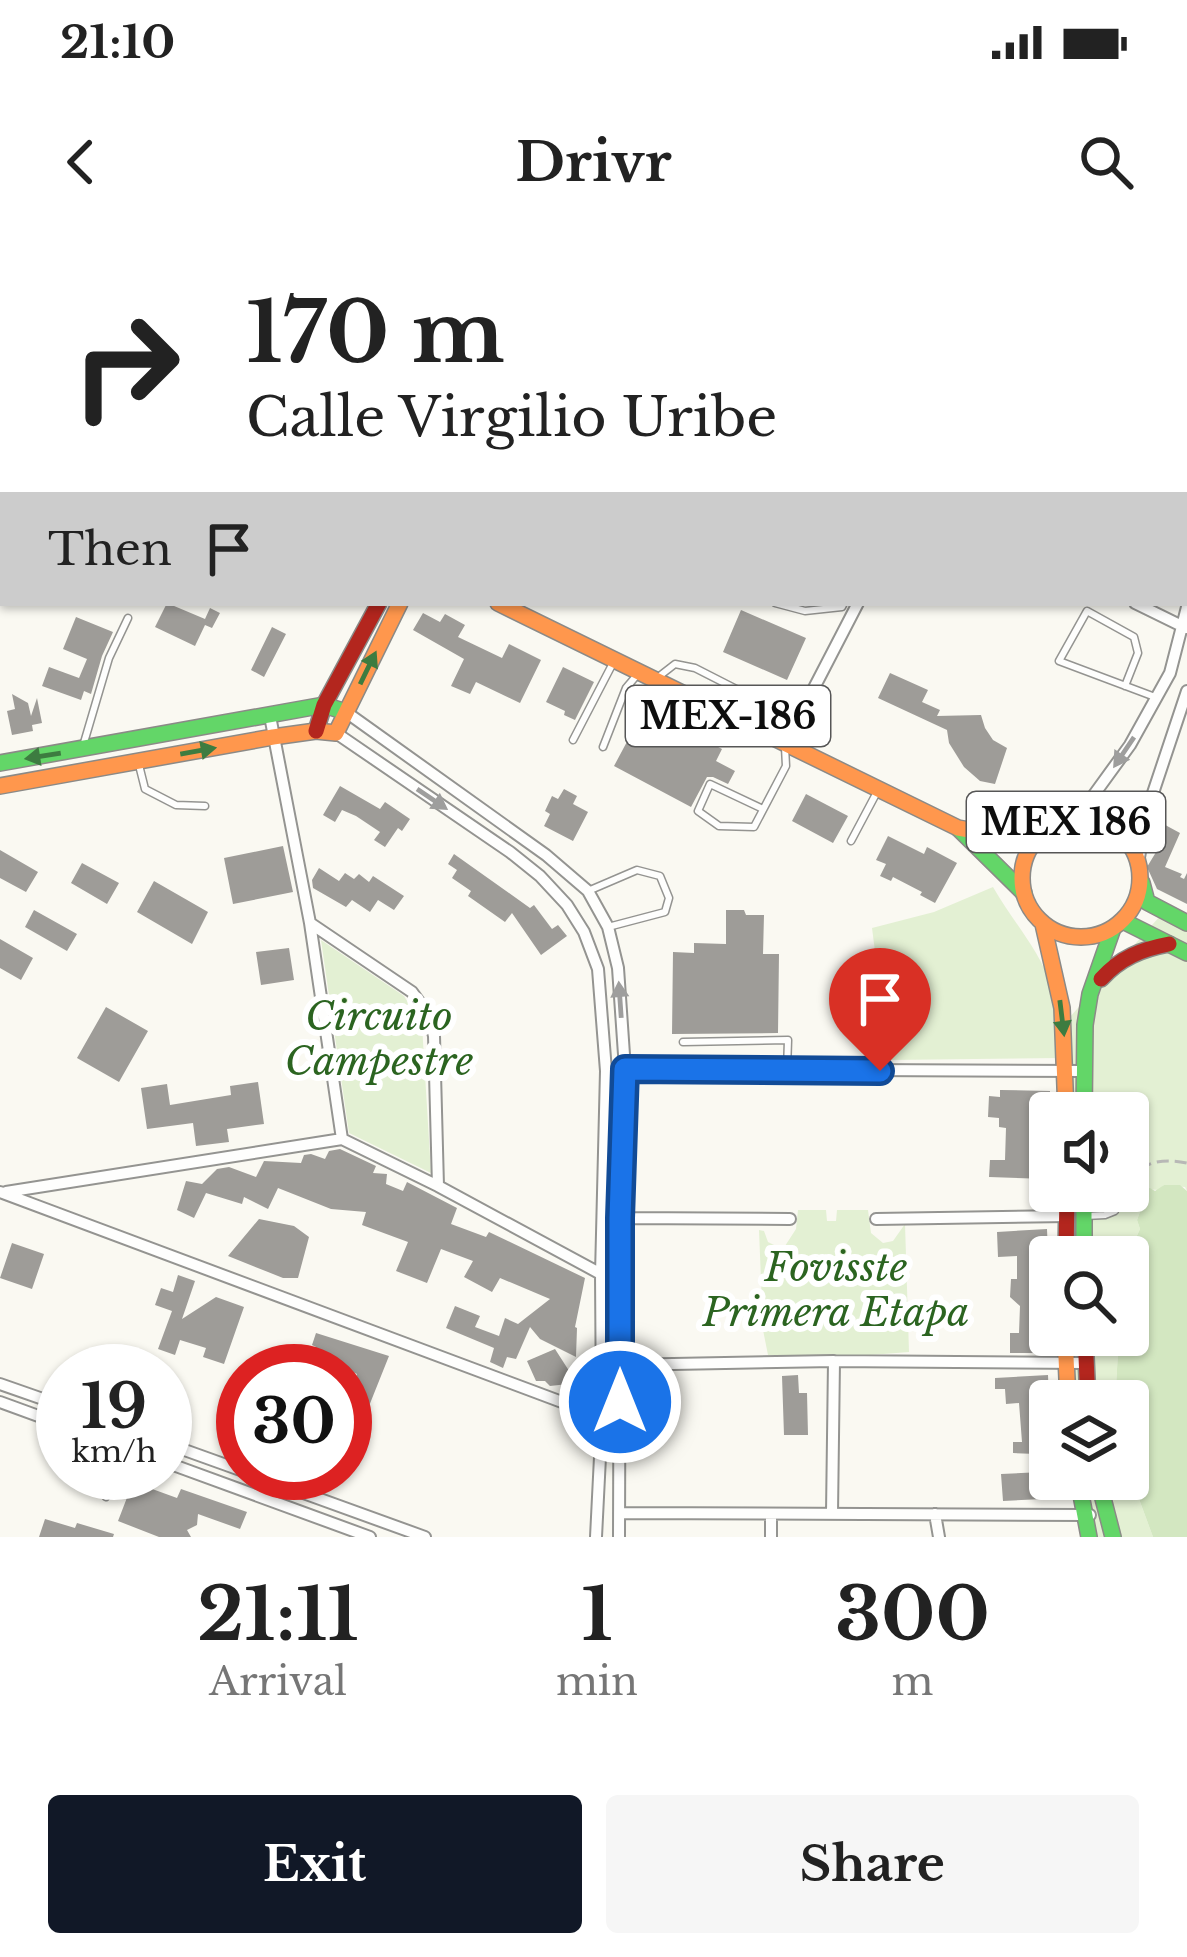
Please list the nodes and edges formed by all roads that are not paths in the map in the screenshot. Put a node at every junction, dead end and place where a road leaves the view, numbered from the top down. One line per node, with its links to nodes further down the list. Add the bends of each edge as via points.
1 (377, 606): 16 (main road)
2 (399, 606): 17 (main road, one-way to 2)
3 (504, 606): 11 (main road, MEX-186)
4 (787, 606): 5 (lane)
5 (822, 606)
6 (856, 606): 19 (street)
7 (1142, 606): 10 (street)
8 (1187, 608): 10 (street)
9 (128, 618): 26 (lane)
10 (1185, 628): 15 (street)
11 (614, 660): 12 (main road, MEX-186); 23 (lane)
12 (647, 676): 19 (lane, via 675,664 695,668); 24 (main road, MEX-186); 25 (lane, via 626,688)
13 (1125, 686): 13 (lane, via 1059,661 1087,610 1134,637 1138,653); 15 (lane)
14 (1187, 691): 37 (street, via 1148,808)
15 (1156, 698): 33 (street, one-way to 33, via 1093,796)
16 (324, 705): 17 (main road); 18 (main road); 20 (main road)
17 (346, 712): 21 (main road); 38 (street)
18 (270, 716): 22 (street); 26 (main road)
19 (797, 720): 24 (street)
20 (316, 731): 21 (main road); 22 (main road)
21 (336, 733): 67 (street, one-way to 67, via 540,876 584,932 598,969 607,1071)
22 (273, 737): 27 (main road, one-way to 22); 40 (street)
23 (573, 740)
24 (785, 744): 30 (main road, MEX-186); 32 (lane, via 786,766)
25 (603, 747)
26 (82, 750): 28 (main road, one-way to 28)
27 (138, 761): 29 (main road); 31 (lane, via 146,789 176,805)
28 (0, 763)
29 (0, 786)
30 (878, 789): 34 (main road, MEX-186); 36 (lane)
31 (206, 806)
32 (763, 809): 32 (lane, via 754,827 719,826 698,811 710,784)
33 (1060, 824): 35 (main road, MEX 186); 37 (main road, MEX 186, via 1099,822 1116,831)
34 (958, 828): 35 (main road, MEX-186); 39 (main road, MEX-186)
35 (1043, 833): 39 (main road, MEX 186, via 1025,860)
36 (851, 841)
37 (1139, 871): 41 (main road, via 1147,902); 43 (main road, MEX 186, via 1132,909)
38 (588, 891): 44 (street); 44 (lane, via 637,870 660,876 665,912)
39 (1024, 893): 42 (main road, MEX 186)
40 (310, 923): 55 (street); 56 (street, via 412,992 428,1013)
41 (1187, 923)
42 (1043, 924): 43 (main road, via 1078,938); 52 (main road, one-way to 52)
43 (1118, 925): 45 (main road); 47 (main road)
44 (608, 927): 49 (street, one-way to 44)
45 (1169, 944): 46 (main road); 47 (main road, via 1112,965)
46 (1187, 953)
47 (1090, 994): 51 (main road)
48 (683, 1042): 50 (lane, via 788,1040)
49 (625, 1069): 50 (street); 62 (street)
50 (787, 1070): 52 (street)
51 (1084, 1071): 52 (street); 54 (main road)
52 (1066, 1072): 53 (main road)
53 (1066, 1092)
54 (1084, 1092)
55 (342, 1139): 56 (street); 57 (street)
56 (438, 1186): 67 (street)
57 (1, 1192): 80 (street)
58 (1074, 1212): 61 (main road)
59 (1076, 1212): 61 (main road)
60 (1112, 1212): 61 (lane)
61 (1075, 1216): 64 (street); 65 (main road); 66 (main road)
62 (620, 1218): 63 (street); 73 (street)
63 (790, 1219)
64 (876, 1219)
65 (1071, 1236)
66 (1079, 1236)
67 (601, 1274): 80 (street)
68 (1064, 1356): 72 (main road)
69 (1086, 1356): 71 (main road)
70 (835, 1361): 72 (street); 73 (street); 86 (street)
71 (1086, 1363): 72 (street); 75 (main road)
72 (1064, 1364): 74 (main road)
73 (621, 1365): 85 (street)
74 (1066, 1380)
75 (1087, 1380)
76 (0, 1384): 77 (street)
77 (36, 1397)
78 (0, 1402): 79 (street)
79 (36, 1415)
80 (602, 1418): 93 (street)
81 (192, 1472): 91 (street)
82 (323, 1500): 92 (street)
83 (1080, 1500): 90 (main road)
84 (1104, 1500): 89 (main road)
85 (619, 1513): 87 (street); 94 (street)
86 (832, 1513): 87 (street); 88 (street)
87 (771, 1514): 95 (street)
88 (935, 1514): 90 (street); 96 (street)
89 (1107, 1514): 90 (street); 98 (main road)
90 (1082, 1515): 97 (main road)
91 (370, 1537)
92 (425, 1537)
93 (596, 1537)
94 (619, 1537)
95 (771, 1537)
96 (939, 1537)
97 (1089, 1537)
98 (1113, 1537)

